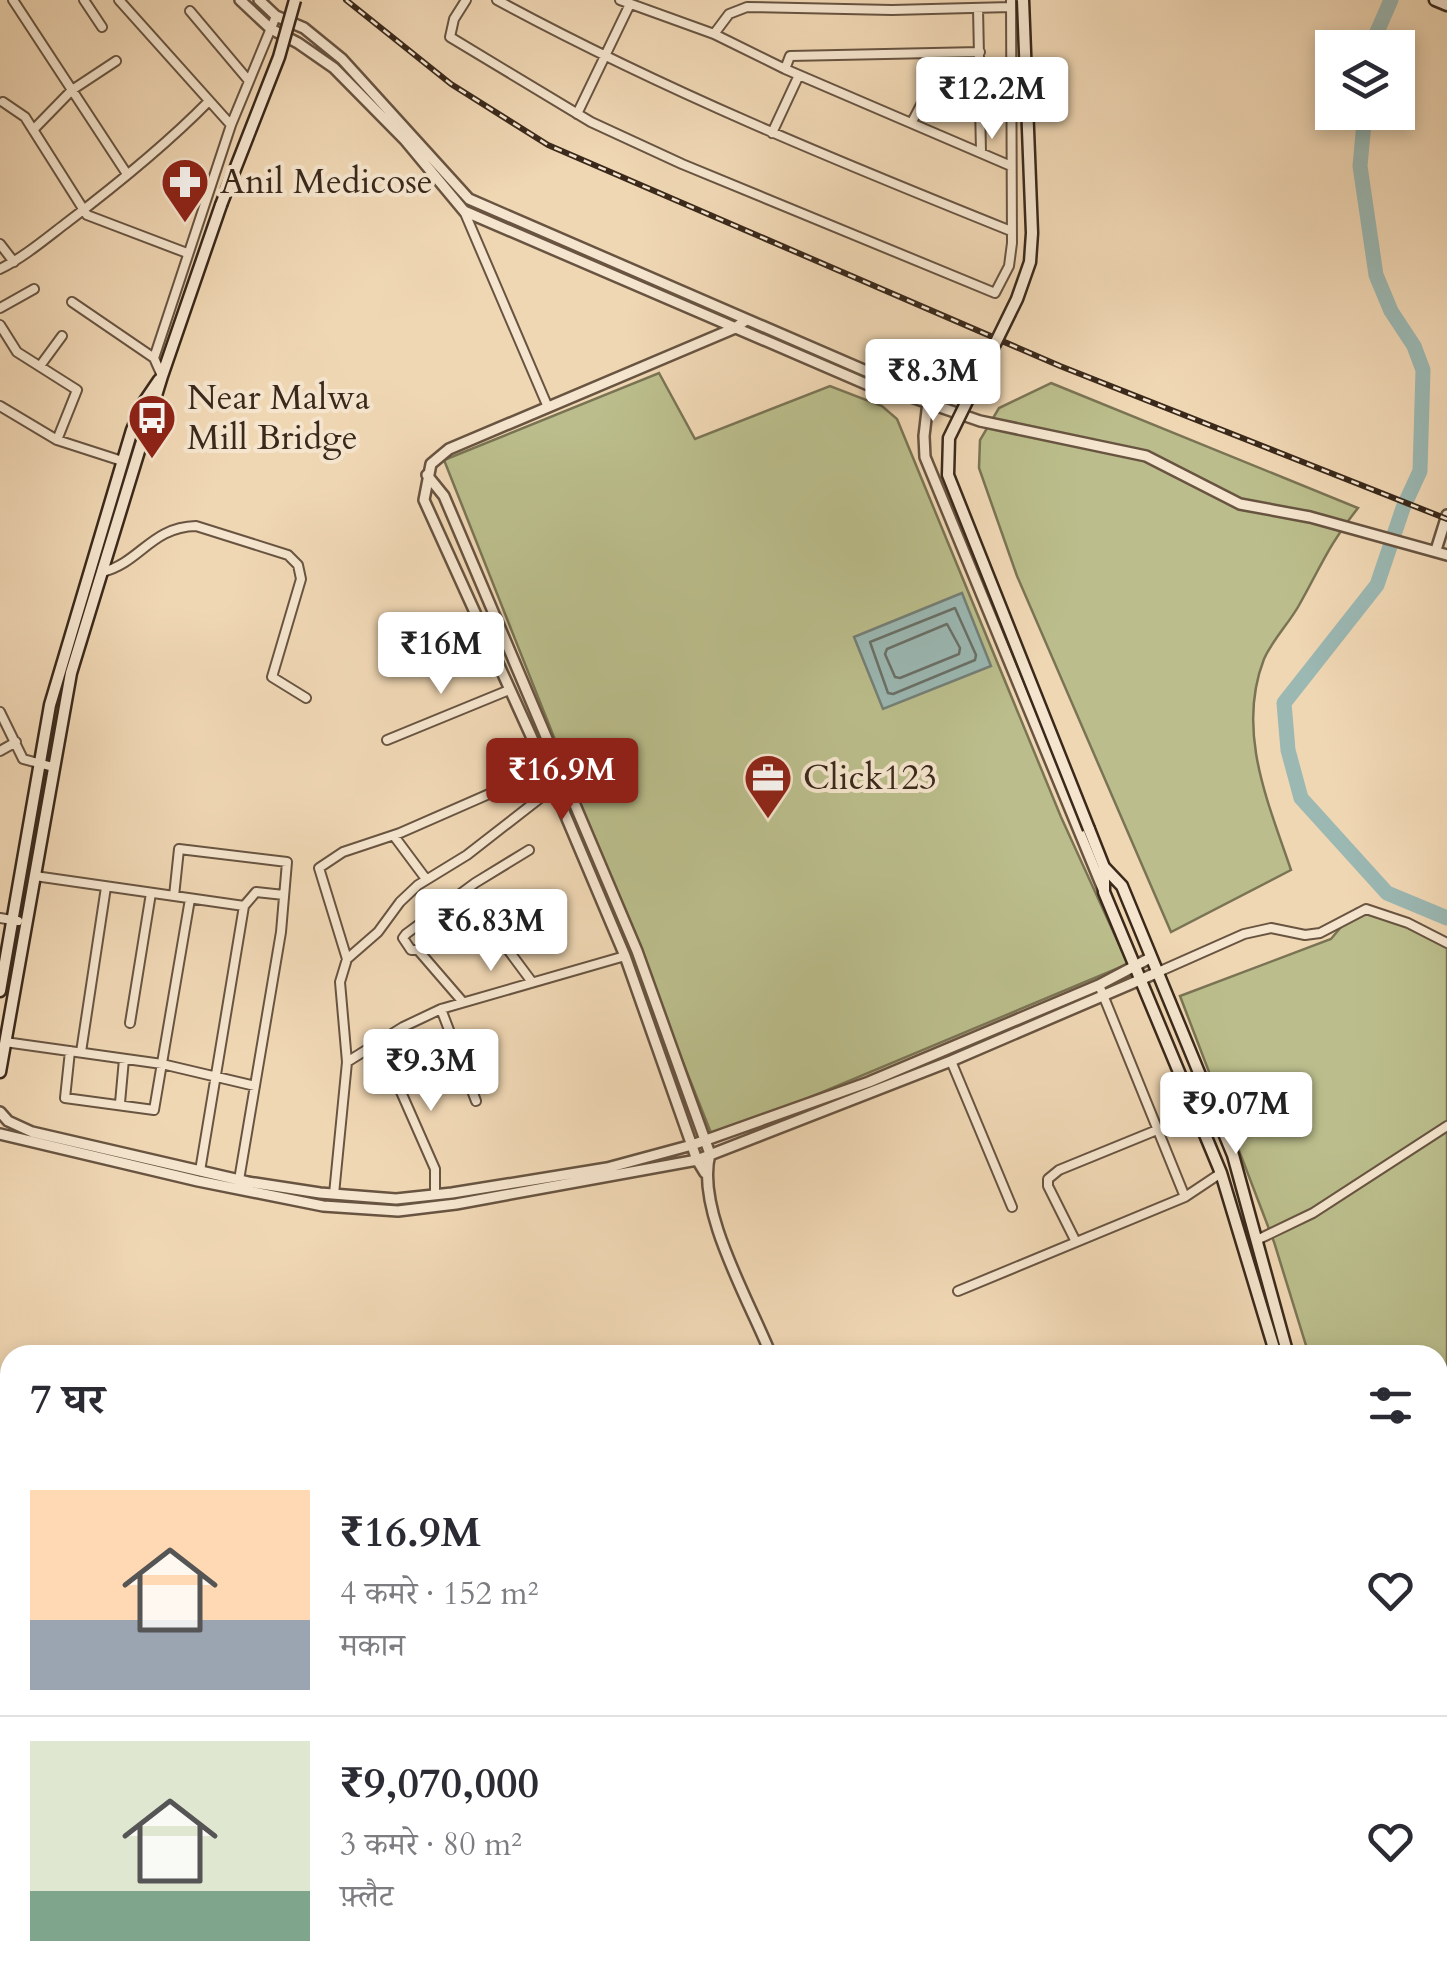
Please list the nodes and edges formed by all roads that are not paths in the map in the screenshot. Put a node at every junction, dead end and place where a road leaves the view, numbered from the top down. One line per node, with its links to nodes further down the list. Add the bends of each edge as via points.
1 (13, 0): 31 (street)
2 (84, 0): 21 (street)
3 (119, 0): 32 (street)
4 (240, 0): 22 (street)
5 (259, 0): 20 (street)
6 (466, 0): 34 (street, via 450,36)
7 (498, 0): 25 (street)
8 (620, 0): 15 (street)
9 (887, 0): 18 (street)
10 (1023, 0): 85 (main road, bridge, via 1030,262 949,438 948,476)
11 (1436, 0): 16 (main road)
12 (292, 1): 59 (main road, bridge, via 279,57)
13 (809, 3): 18 (street); 23 (street, via 747,6 729,14)
14 (1011, 3): 17 (street); 40 (street)
15 (630, 4): 23 (street); 25 (street)
16 (1447, 5)
17 (978, 8): 18 (street); 24 (street)
18 (892, 10)
19 (190, 11): 30 (street)
20 (276, 16): 22 (street); 42 (street, via 304,28 342,59)
21 (102, 27)
22 (271, 29): 30 (street); 44 (street, via 334,68)
23 (714, 34): 27 (street)
24 (980, 52): 27 (street, via 790,56); 28 (street)
25 (604, 57): 34 (street); 38 (street)
26 (116, 60): 31 (street)
27 (786, 69): 29 (street)
28 (980, 73): 35 (street, via 928,76); 39 (street)
29 (799, 74): 35 (street); 38 (street)
30 (249, 81): 36 (street)
31 (72, 90): 37 (street); 41 (street)
32 (209, 101): 36 (street); 41 (street)
33 (3, 102): 37 (street)
34 (577, 114): 45 (street, via 995,293 1009,266)
35 (912, 122): 39 (street)
36 (231, 124): 47 (street)
37 (33, 130): 43 (street)
38 (772, 133): 45 (street)
39 (981, 152): 40 (street)
40 (1011, 166): 45 (street)
41 (127, 174): 43 (street)
42 (469, 199): 44 (street); 53 (street)
43 (83, 210): 47 (street); 48 (street)
44 (464, 211): 55 (street); 62 (street)
45 (1012, 231)
46 (0, 244): 48 (street)
47 (187, 252): 57 (street)
48 (14, 262): 49 (street)
49 (0, 269)
50 (34, 288): 52 (street)
51 (72, 302): 57 (street)
52 (0, 308)
53 (746, 320): 55 (street); 60 (street)
54 (0, 326): 58 (street, via 17,352)
55 (736, 328): 60 (street); 62 (street)
56 (62, 336): 58 (street)
57 (154, 358): 59 (street)
58 (40, 366): 64 (street, via 77,390)
59 (162, 376): 65 (main road, via 142,405); 70 (main road)
60 (908, 396): 61 (street)
61 (928, 402): 68 (street, via 1146,456 1240,504); 89 (street, via 925,457)
62 (548, 405): 66 (street, via 449,449)
63 (0, 406): 64 (street)
64 (56, 440): 65 (street)
65 (122, 461): 71 (main road)
66 (427, 475): 73 (street, via 424,500); 129 (street, via 444,496 638,951)
67 (1447, 515): 68 (street)
68 (1436, 550): 69 (street)
69 (1447, 555)
70 (102, 572): 72 (main road); 74 (street, via 157,535 184,526 288,555 300,579 272,677)
71 (86, 581): 72 (main road); 79 (main road)
72 (98, 584): 80 (main road)
73 (509, 690): 76 (street); 81 (street)
74 (306, 698)
75 (0, 712): 77 (street)
76 (387, 740)
77 (16, 742): 78 (street); 79 (street, via 23,759)
78 (0, 751)
79 (38, 765): 80 (street); 95 (main road)
80 (53, 767): 86 (main road)
81 (546, 769): 82 (street); 83 (street)
82 (553, 788): 87 (street); 99 (street)
83 (394, 836): 87 (street); 101 (street, via 342,852 319,868)
84 (529, 850): 98 (street, via 404,936)
85 (1104, 868): 89 (main road); 100 (main road, via 1122,886)
86 (34, 876): 88 (street); 96 (main road)
87 (426, 880): 101 (street)
88 (106, 887): 90 (street); 115 (street)
89 (1104, 892): 102 (main road)
90 (150, 893): 92 (street); 111 (street)
91 (284, 894): 92 (street, via 287,862 179,849); 94 (street, via 256,892); 122 (street)
92 (174, 896): 93 (street)
93 (190, 898): 94 (street); 119 (street)
94 (244, 906): 121 (street)
95 (6, 919): 96 (street); 107 (main road)
96 (27, 922): 112 (main road)
97 (1447, 943): 103 (street, via 1366,909 1320,933 1271,928 1244,934)
98 (418, 950): 105 (street, via 476,908); 109 (street)
99 (625, 956): 105 (street); 130 (street)
100 (1150, 958): 102 (street); 103 (main road)
101 (347, 960): 118 (street, via 340,993)
102 (1133, 965): 104 (main road); 106 (street)
103 (1156, 973): 104 (street); 143 (main road, via 1233,1155)
104 (1140, 980): 108 (street); 135 (main road)
105 (532, 982): 109 (street)
106 (1099, 985): 108 (street); 129 (street, via 869,1082)
107 (0, 991)
108 (1104, 998): 117 (street); 127 (street)
109 (462, 1002): 110 (street)
110 (441, 1009): 113 (street); 123 (street)
111 (130, 1023)
112 (5, 1042): 114 (street); 120 (main road)
113 (379, 1042): 118 (street); 138 (street, via 435,1168)
114 (70, 1051): 115 (street); 124 (street, via 64,1098)
115 (81, 1052): 116 (street)
116 (124, 1059): 119 (street); 124 (street)
117 (952, 1061): 131 (street); 141 (street)
118 (347, 1062): 137 (street)
119 (162, 1064): 121 (street); 124 (street, via 154,1110)
120 (0, 1072)
121 (214, 1076): 122 (street); 133 (street)
122 (255, 1086): 136 (street)
123 (476, 1101)
124 (120, 1103)
125 (0, 1112): 133 (street, via 32,1132)
126 (1447, 1126): 143 (street, via 1293,1225)
127 (1157, 1130): 140 (street); 144 (street, via 1048,1179)
128 (0, 1134): 142 (street, via 211,1184)
129 (706, 1140): 130 (street); 131 (street)
130 (692, 1145): 132 (street); 138 (street, via 607,1168)
131 (710, 1154): 132 (street); 134 (street)
132 (697, 1160): 134 (street); 142 (street, via 456,1204)
133 (200, 1171): 136 (street)
134 (705, 1172): 146 (street, via 717,1227)
135 (1221, 1172): 140 (street); 147 (main road)
136 (239, 1180): 137 (street)
137 (334, 1194): 139 (street)
138 (435, 1195): 139 (street)
139 (366, 1196): 142 (street)
140 (1184, 1197): 144 (street)
141 (1012, 1207)
142 (366, 1209)
143 (1258, 1239): 148 (main road)
144 (1076, 1242): 145 (street)
145 (958, 1291)
146 (767, 1345)
147 (1273, 1345)
148 (1285, 1345)

